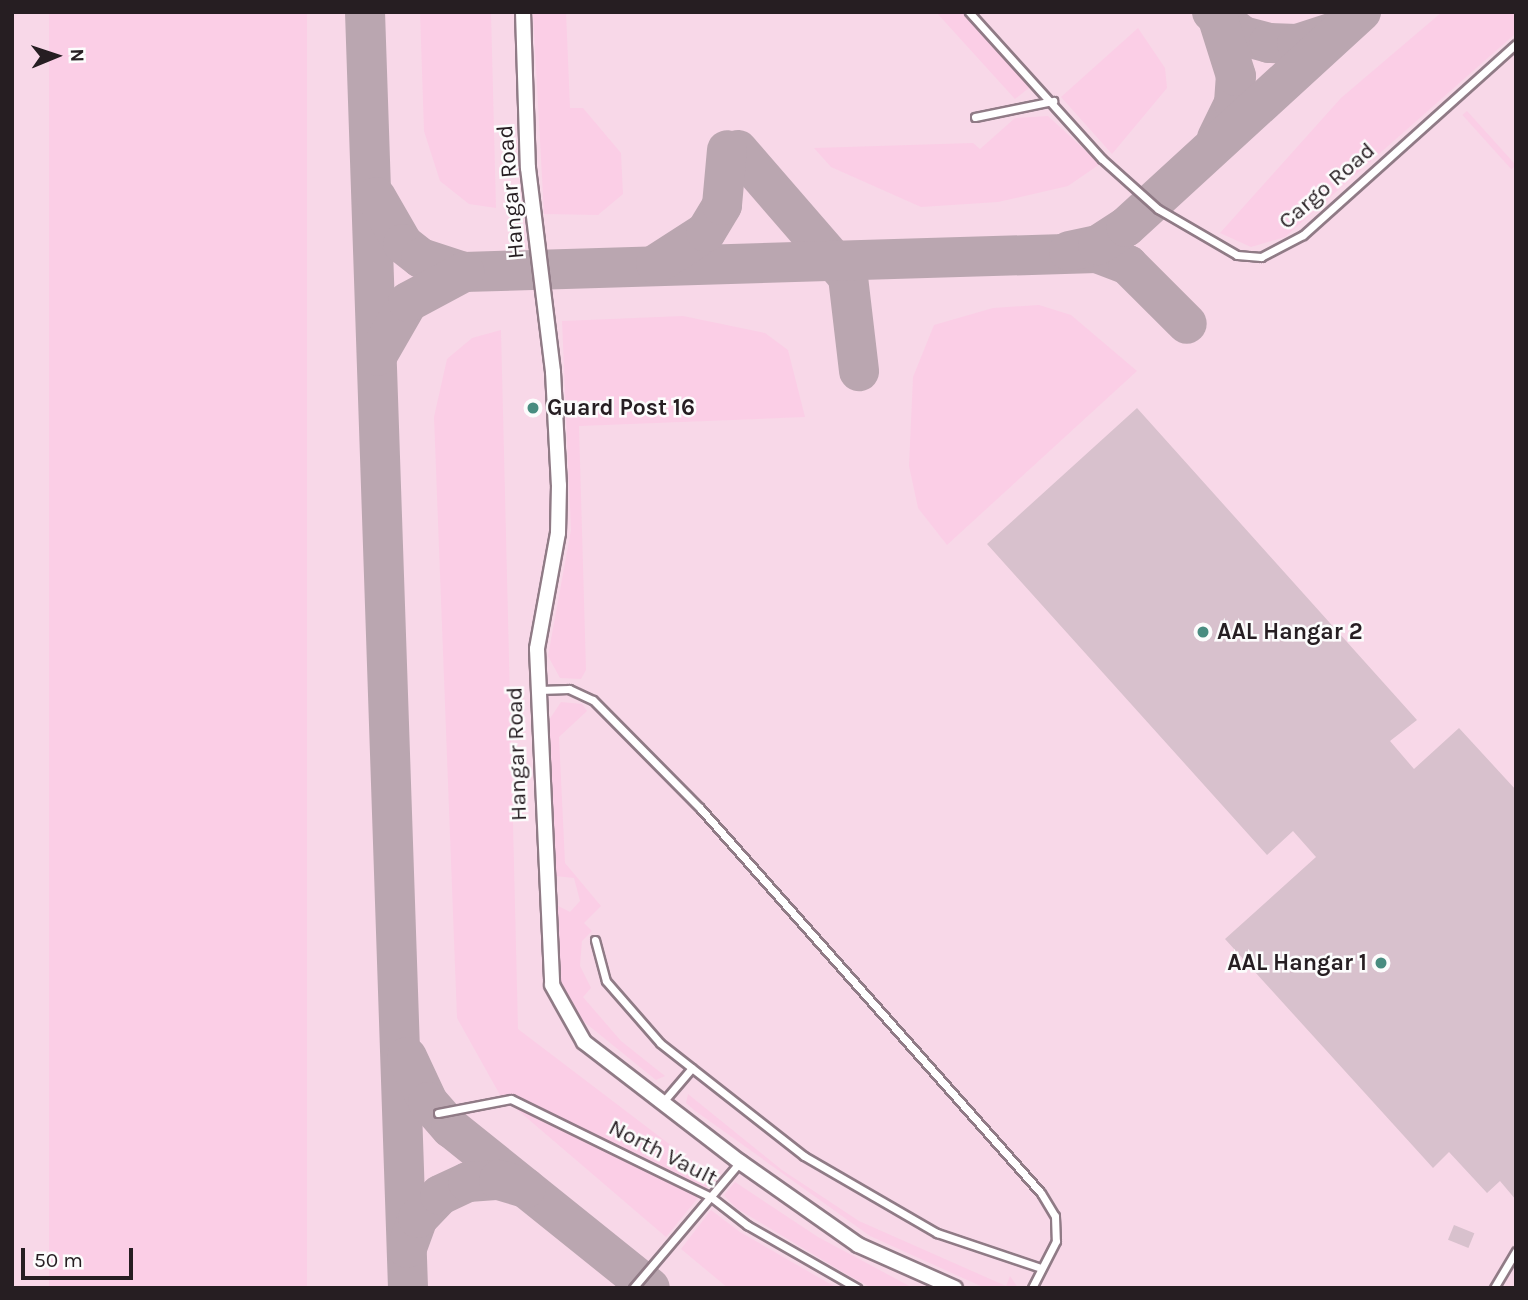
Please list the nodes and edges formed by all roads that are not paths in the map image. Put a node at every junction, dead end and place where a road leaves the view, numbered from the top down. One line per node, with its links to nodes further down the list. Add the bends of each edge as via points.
1 (523, 12): 6 (street, Hangar Road, via 528,168 559,485)
2 (969, 12): 4 (lane, Cargo Road)
3 (1516, 44): 4 (lane, Cargo Road, via 1303,235 1261,257 1237,255 1158,209 1102,159)
4 (1053, 101): 5 (lane)
5 (975, 117)
6 (537, 690): 9 (street, Hangar Road, via 552,985 565,1018 584,1042); 14 (lane, via 569,689 593,700 700,808 1041,1193 1055,1216 1056,1241)
7 (595, 940): 8 (lane, via 606,981 660,1043)
8 (692, 1068): 9 (lane); 14 (lane, via 804,1156 879,1204 937,1233)
9 (662, 1103): 11 (street, Hangar Road)
10 (438, 1113): 12 (lane, North Vault, via 511,1099)
11 (740, 1162): 12 (lane); 17 (street, Hangar Road, via 858,1245)
12 (711, 1197): 15 (lane); 16 (lane, North Vault, via 747,1226)
13 (1516, 1251): 19 (lane)
14 (1038, 1267): 18 (lane)
15 (633, 1288)
16 (857, 1288)
17 (955, 1288)
18 (1032, 1288)
19 (1494, 1288)

